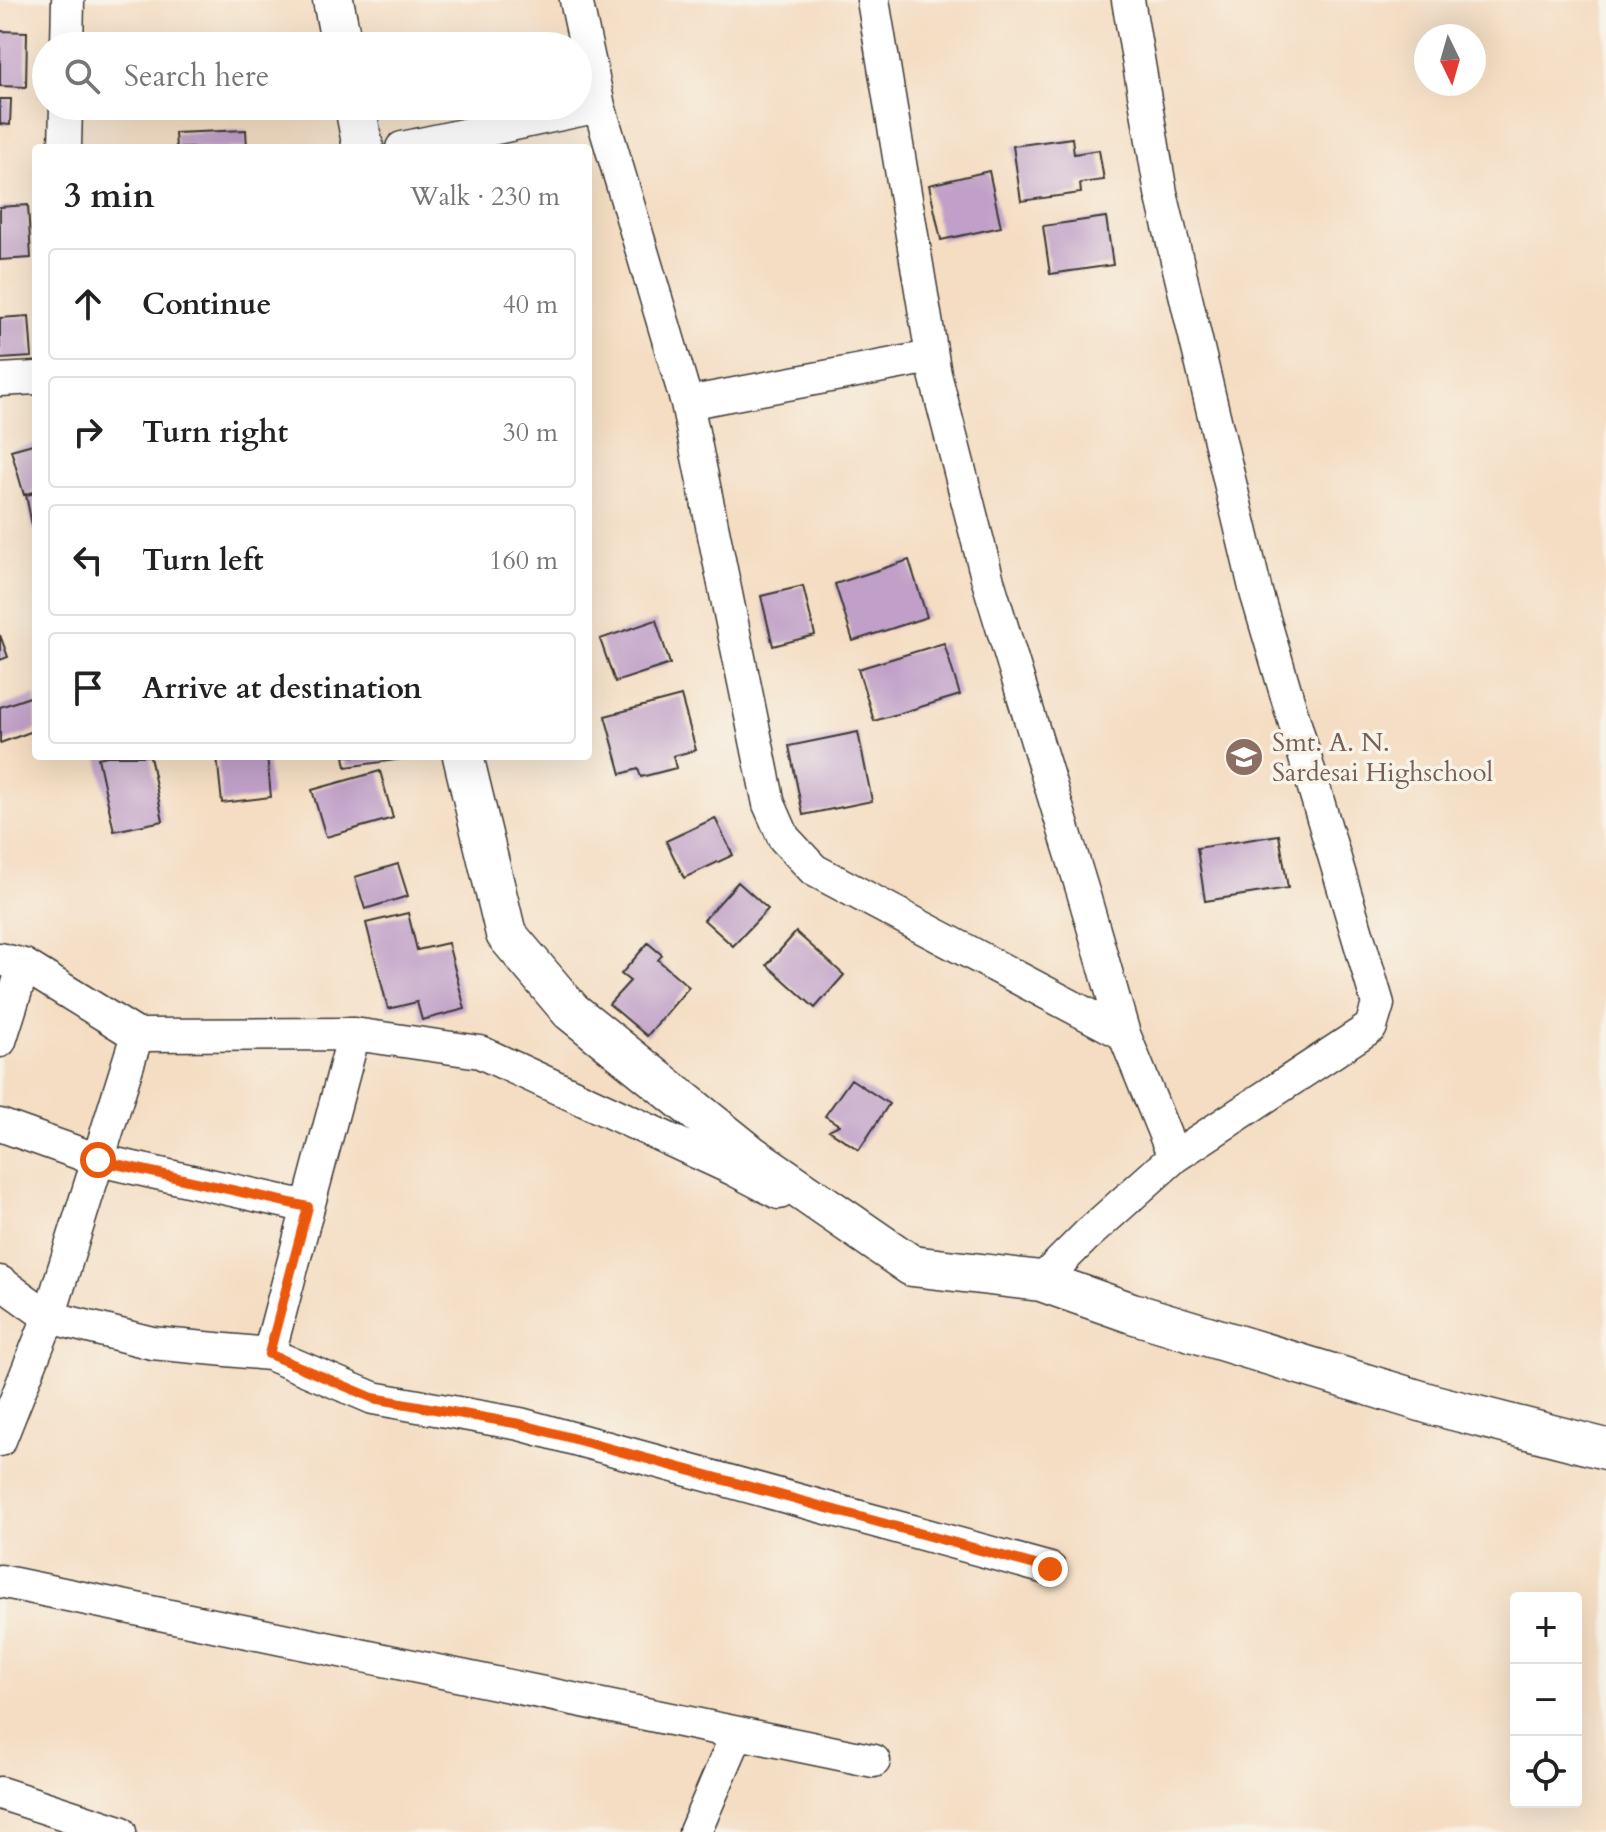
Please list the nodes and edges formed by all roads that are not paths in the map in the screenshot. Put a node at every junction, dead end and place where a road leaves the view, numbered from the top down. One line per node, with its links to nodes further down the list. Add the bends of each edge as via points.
1 (68, 0): 6 (street)
2 (333, 0): 7 (street)
3 (576, 0): 8 (street)
4 (873, 0): 18 (street)
5 (1128, 0): 29 (street, via 1161,193 1256,592 1378,1004 1371,1027)
6 (67, 32)
7 (339, 32)
8 (583, 32)
9 (592, 74): 10 (street)
10 (599, 106): 11 (street); 21 (street)
11 (592, 107)
12 (66, 120): 15 (street)
13 (358, 120): 16 (street)
14 (533, 120): 17 (street)
15 (65, 144)
16 (362, 144)
17 (421, 144)
18 (931, 357): 21 (street); 25 (street, via 988,581)
19 (32, 378): 20 (street)
20 (0, 380)
21 (687, 403): 25 (street, via 769,804 784,838 814,870)
22 (464, 760): 32 (street, via 506,934 571,1011 752,1156)
23 (12, 962): 26 (street); 27 (street)
24 (354, 1034): 26 (street); 31 (street); 32 (street, via 480,1052 733,1169)
25 (1124, 1034): 29 (street)
26 (137, 1035): 30 (street)
27 (0, 1041)
28 (0, 1125): 30 (street)
29 (1174, 1157): 33 (street)
30 (98, 1160): 31 (street); 35 (street)
31 (308, 1207): 36 (street)
32 (912, 1266): 33 (street)
33 (1041, 1281): 38 (street, via 1434,1405)
34 (0, 1282): 35 (street)
35 (49, 1317): 36 (street, via 152,1343); 37 (street)
36 (269, 1354): 39 (street, via 373,1398 520,1424)
37 (0, 1440)
38 (1606, 1449)
39 (1050, 1569)
40 (0, 1581): 41 (street)
41 (737, 1734): 42 (street); 45 (street)
42 (874, 1761)
43 (0, 1793): 44 (street)
44 (120, 1832)
45 (695, 1832)

